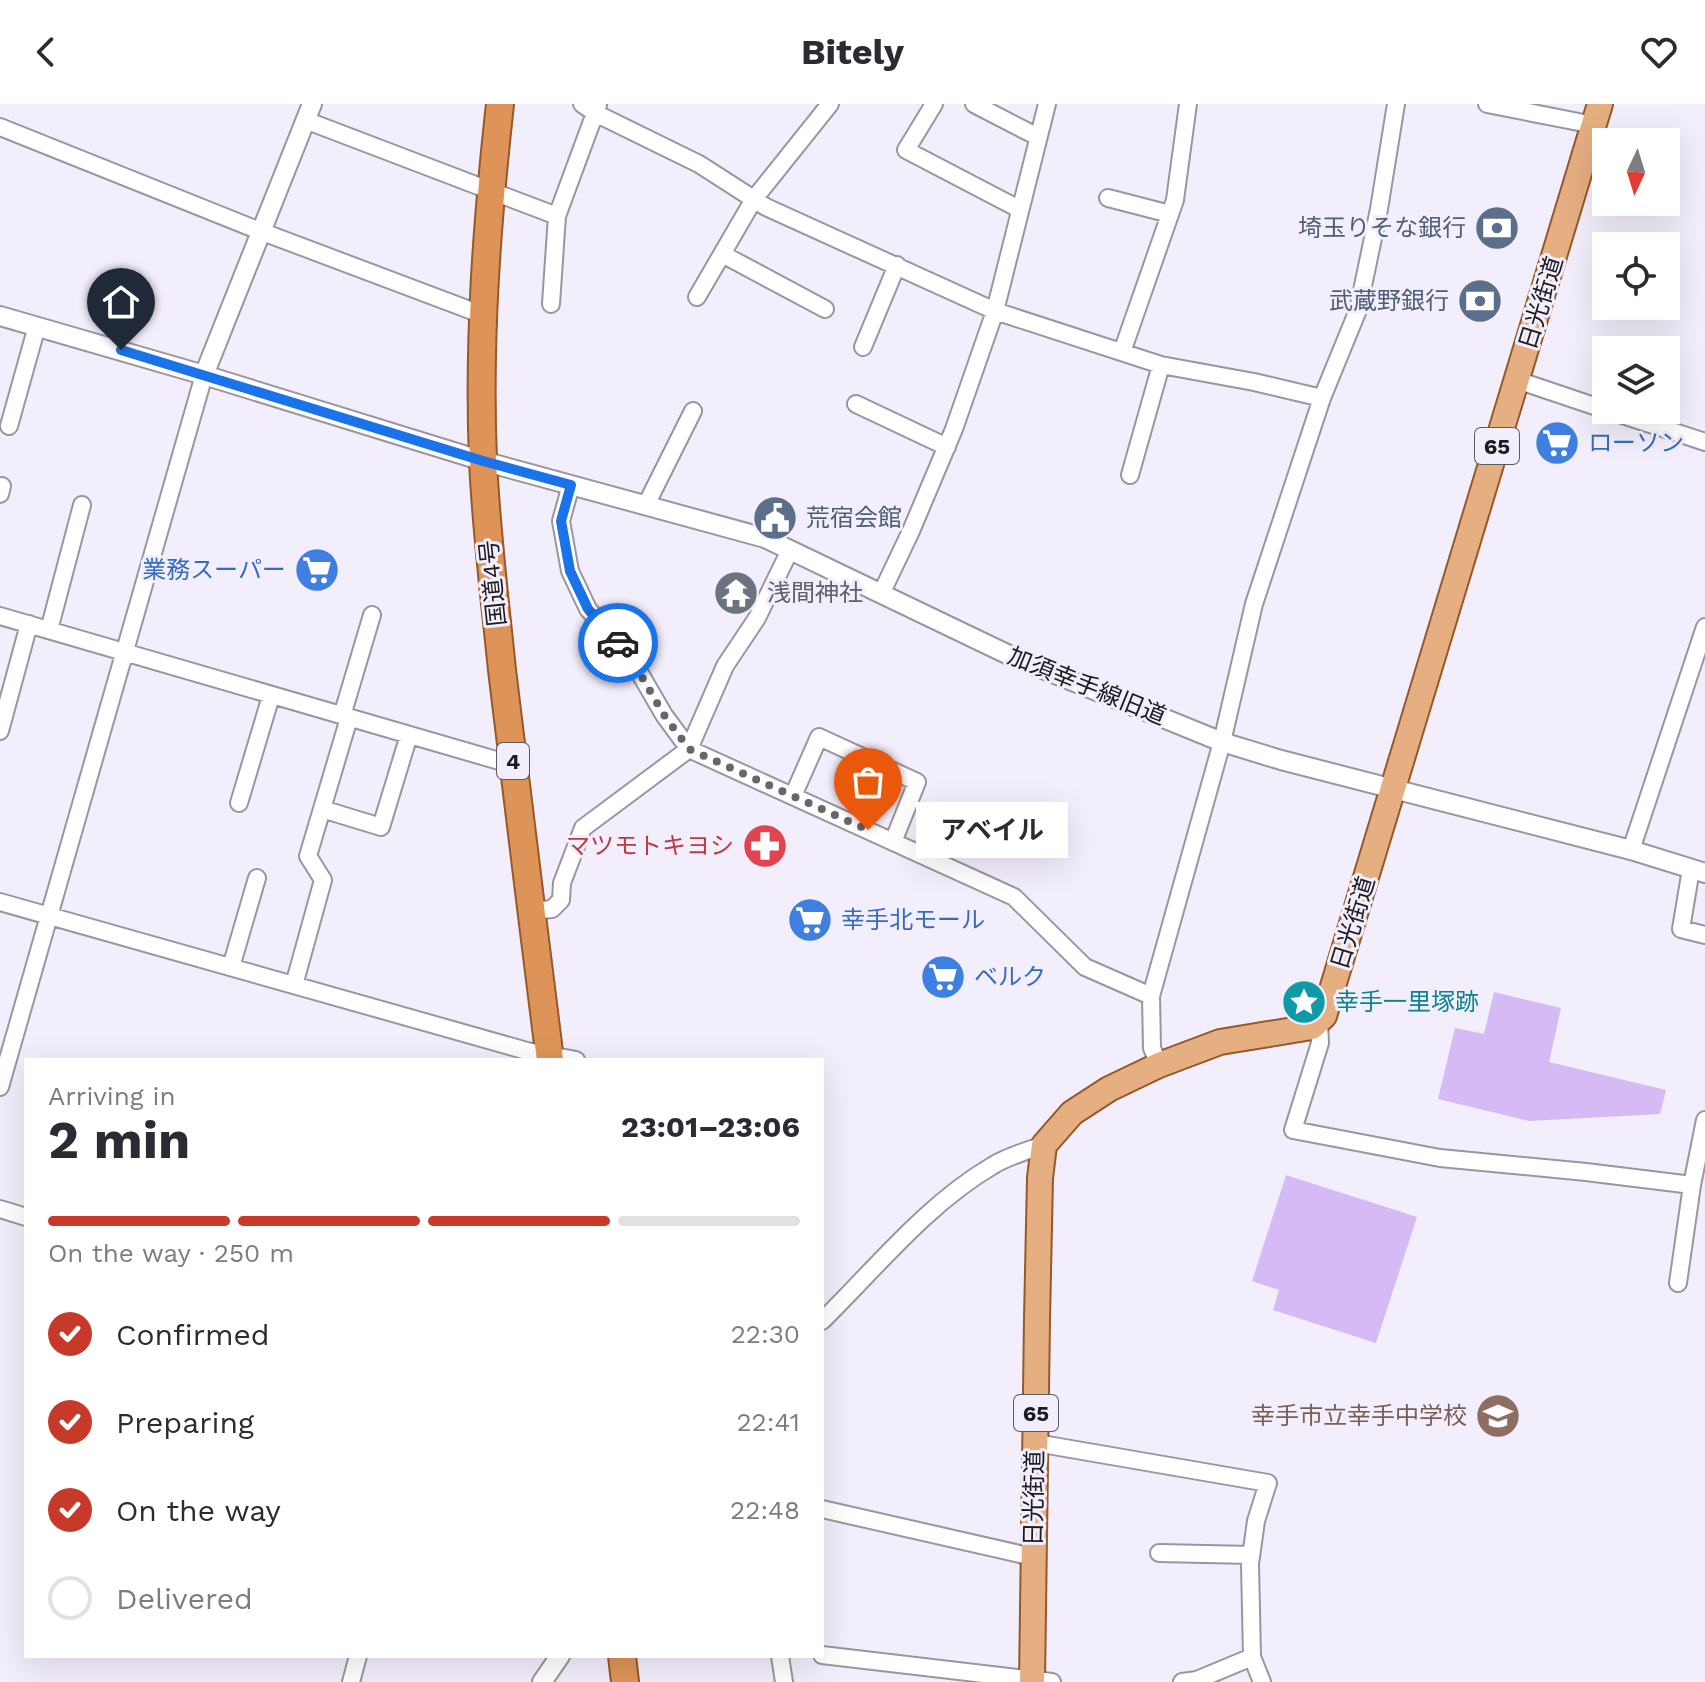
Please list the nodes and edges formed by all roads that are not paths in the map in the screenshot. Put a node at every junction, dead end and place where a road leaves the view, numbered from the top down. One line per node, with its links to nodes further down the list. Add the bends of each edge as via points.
1 (500, 104): 14 (highway, 国道4号 / 4)
2 (830, 104): 16 (street)
3 (934, 104): 17 (street, via 906,150)
4 (974, 104): 13 (street)
5 (1047, 104): 13 (street)
6 (1188, 104): 18 (street)
7 (1396, 104): 35 (street, via 1358,310)
8 (1487, 104): 11 (street)
9 (592, 107): 16 (street); 19 (street)
10 (308, 112): 14 (street); 20 (street)
11 (1597, 114): 34 (main road, 日光街道 / 65)
12 (0, 127): 20 (street)
13 (1038, 137): 17 (street)
14 (490, 189): 19 (street); 27 (highway, 国道4号 / 4)
15 (1108, 198): 18 (street)
16 (754, 199): 21 (street); 22 (street)
17 (1019, 209): 26 (street)
18 (1170, 214): 31 (street)
19 (557, 216): 24 (street)
20 (260, 231): 27 (street); 33 (street)
21 (722, 254): 23 (street); 25 (street)
22 (897, 265): 26 (street); 30 (street)
23 (697, 297)
24 (551, 304)
25 (825, 309)
26 (995, 311): 31 (street); 42 (street)
27 (483, 315): 43 (highway, 国道4号 / 4)
28 (0, 316): 29 (street, 加須幸手線旧道)
29 (37, 326): 33 (street, 加須幸手線旧道); 40 (street)
30 (863, 347)
31 (1122, 352): 32 (street)
32 (1161, 365): 35 (street); 44 (street)
33 (204, 375): 43 (street, 加須幸手線旧道); 55 (street)
34 (1517, 380): 37 (street); 63 (main road, 日光街道 / 65)
35 (1322, 398): 60 (street, via 1254,604)
36 (856, 404): 42 (street)
37 (1592, 405)
38 (693, 411): 47 (street)
39 (1650, 424): 41 (street)
40 (9, 426)
41 (1705, 442)
42 (947, 447): 49 (street)
43 (483, 461): 45 (street, 加須幸手線旧道); 62 (highway, 国道4号 / 4)
44 (1130, 475)
45 (571, 485): 47 (street, 加須幸手線旧道); 61 (street, via 561,521 570,571 588,609 631,658)
46 (82, 505): 54 (street)
47 (646, 505): 48 (street, 加須幸手線旧道)
48 (790, 550): 49 (street, 加須幸手線旧道); 61 (street, via 757,618 725,666)
49 (881, 594): 60 (street, 加須幸手線旧道, via 1011,656)
50 (372, 615): 57 (street)
51 (0, 616): 52 (street)
52 (29, 624): 54 (street); 58 (street)
53 (1705, 627): 68 (street)
54 (49, 630): 55 (street)
55 (126, 652): 56 (street); 73 (street)
56 (271, 696): 57 (street); 65 (street)
57 (346, 717): 59 (street); 66 (street)
58 (0, 731)
59 (409, 735): 62 (street); 66 (street, via 381,827)
60 (1222, 742): 63 (street, 加須幸手線旧道); 77 (street)
61 (689, 749): 64 (street); 72 (street, via 583,828 562,883 561,900 552,909)
62 (513, 765): 72 (highway, 国道4号 / 4)
63 (1391, 788): 68 (street, 加須幸手線旧道); 78 (main road, 日光街道 / 65, via 1357,913)
64 (793, 796): 67 (street); 67 (street, via 819,737 833,743 917,782)
65 (239, 803)
66 (322, 809): 76 (street, via 308,856 323,880)
67 (893, 842): 77 (street, via 1014,897 1085,967)
68 (1631, 850): 69 (street, 加須幸手線旧道)
69 (1698, 871): 74 (street, via 1681,929)
70 (257, 878): 75 (street)
71 (0, 902): 73 (street)
72 (530, 911): 79 (highway, 国道4号 / 4)
73 (49, 915): 75 (street); 81 (street)
74 (1705, 935)
75 (231, 967): 76 (street)
76 (294, 985): 79 (street)
77 (1151, 996): 80 (street, via 1152,1048)
78 (1319, 1022): 80 (main road, via 1220,1042); 84 (street, via 1320,1043 1293,1130 1440,1158)
79 (550, 1058)
80 (1159, 1065): 83 (main road, via 1072,1113)
81 (0, 1087)
82 (1705, 1120): 84 (street)
83 (1044, 1145): 88 (street, via 990,1166 922,1218); 89 (main road, 日光街道 / 65)
84 (1692, 1185): 87 (street)
85 (0, 1209): 86 (street)
86 (24, 1216)
87 (1678, 1283)
88 (824, 1319)
89 (1036, 1443): 92 (street, via 1268,1483); 93 (main road, 日光街道 / 65)
90 (824, 1509): 93 (street)
91 (1159, 1553): 92 (street)
92 (1251, 1555): 95 (street)
93 (1033, 1557): 100 (main road, 日光街道 / 65)
94 (824, 1655): 100 (street)
95 (1252, 1657): 105 (street); 106 (street)
96 (357, 1658): 101 (street)
97 (559, 1658): 102 (street)
98 (622, 1658): 103 (highway)
99 (780, 1658): 104 (street)
100 (1038, 1681)
101 (351, 1682)
102 (542, 1682)
103 (625, 1682)
104 (784, 1682)
105 (1182, 1682)
106 (1262, 1682)

